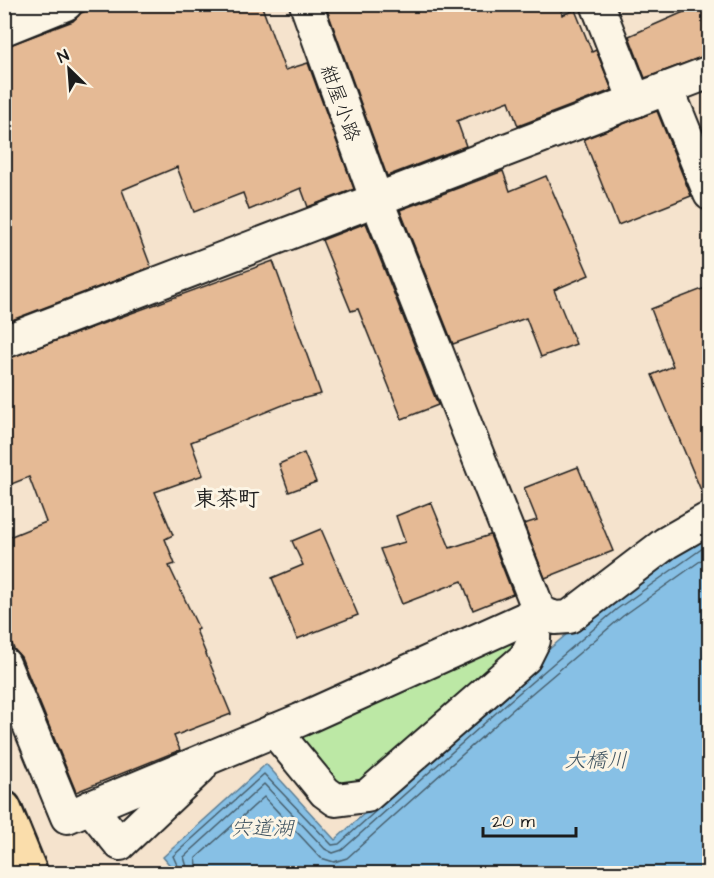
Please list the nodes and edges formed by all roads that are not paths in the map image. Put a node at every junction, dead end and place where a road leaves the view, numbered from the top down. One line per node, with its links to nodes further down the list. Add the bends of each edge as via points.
1 (66, 4): 4 (street)
2 (306, 4): 9 (street, 紺屋小路)
3 (597, 4): 7 (street)
4 (4, 29)
5 (710, 72): 6 (street)
6 (667, 88): 7 (street); 8 (street)
7 (635, 101): 9 (street)
8 (710, 194)
9 (377, 201): 10 (street); 12 (street, 紺屋小路)
10 (4, 342)
11 (706, 520): 12 (street, via 666,543 569,617 555,618)
12 (536, 610): 14 (street, via 526,618); 14 (street, 紺屋小路, via 534,640 525,658 367,796 336,800)
13 (4, 664): 16 (street, via 67,817)
14 (274, 730): 15 (street)
15 (213, 755): 16 (street); 16 (street, via 120,844)
16 (90, 807)
17 (4, 808): 18 (highway)
18 (31, 873)

